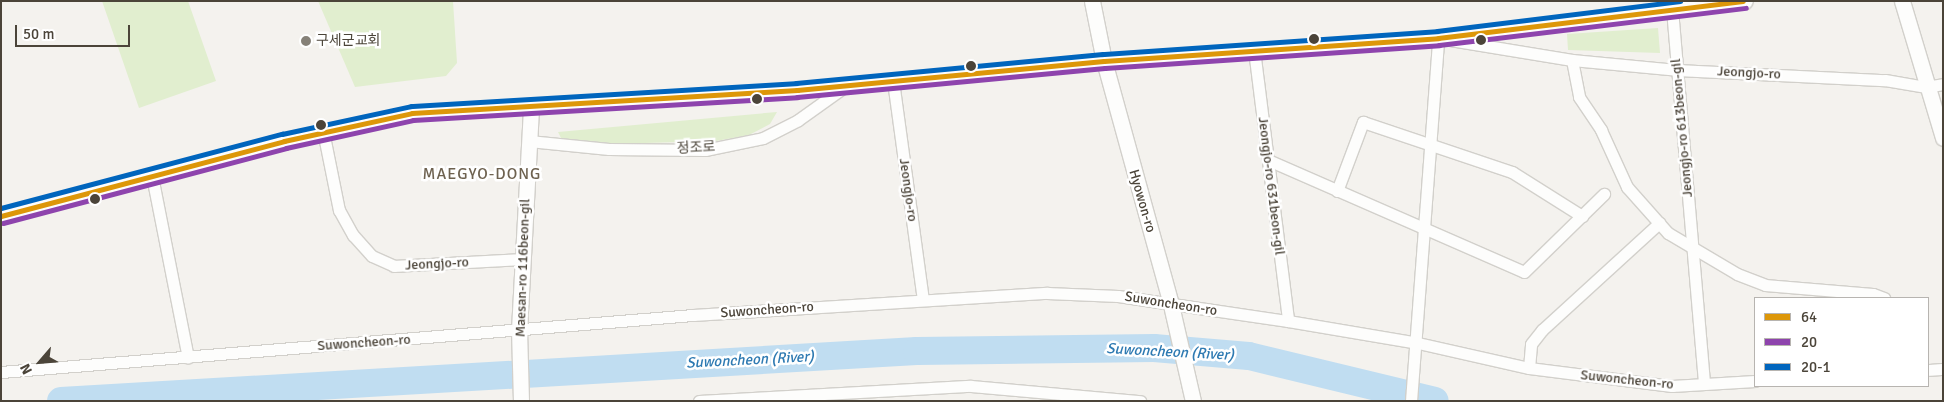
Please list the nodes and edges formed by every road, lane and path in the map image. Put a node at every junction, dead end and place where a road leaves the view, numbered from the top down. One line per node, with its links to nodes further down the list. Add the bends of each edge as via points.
1 (1092, 1): 8 (street, Hyowon-ro)
2 (1745, 1): 4 (street, Jeongjo-ro)
3 (1902, 1): 13 (street)
4 (1672, 9): 5 (street, Jeongjo-ro); 9 (street, Jeongjo-ro 613beon-gil)
5 (1438, 38): 6 (street, Jeongjo-ro); 7 (street, Jeongjo-ro); 18 (street)
6 (1254, 50): 8 (street, Jeongjo-ro); 19 (street, Jeongjo-ro 631beon-gil)
7 (1572, 60): 9 (street, Jeongjo-ro); 25 (street, via 1579,97 1601,130 1627,187)
8 (1104, 61): 10 (street, Jeongjo-ro); 31 (street, Hyowon-ro)
9 (1677, 70): 13 (street, Jeongjo-ro, via 1885,80); 27 (street, Jeongjo-ro 613beon-gil)
10 (893, 81): 12 (street, Jeongjo-ro); 30 (street, Jeongjo-ro)
11 (1943, 84): 13 (street, Jeongjo-ro)
12 (847, 85): 14 (street, Jeongjo-ro); 17 (street, 정조로, via 798,120 763,138 705,150 609,149)
13 (1926, 87): 16 (street)
14 (530, 106): 15 (street, Jeongjo-ro, via 412,113); 17 (street, Maesan-ro 116beon-gil)
15 (323, 131): 20 (street, Jeongjo-ro); 28 (street, Jeongjo-ro, via 339,210 353,235 372,256 394,266)
16 (1943, 138)
17 (530, 141): 28 (street, Maesan-ro 116beon-gil)
18 (1431, 143): 21 (street, via 1363,122); 24 (street, via 1512,172); 26 (street)
19 (1268, 160): 21 (street); 32 (street, Jeongjo-ro 631beon-gil)
20 (152, 176): 23 (street, Jeongjo-ro); 35 (street)
21 (1337, 191): 26 (street)
22 (1604, 194): 24 (street)
23 (1, 216)
24 (1582, 216): 26 (street, via 1524,272)
25 (1659, 223): 27 (street); 36 (street, via 1542,330 1531,344)
26 (1425, 229): 34 (street)
27 (1692, 247): 29 (street, via 1738,274 1765,284); 41 (street, Jeongjo-ro 613beon-gil)
28 (522, 260): 33 (street, Maesan-ro 116beon-gil)
29 (1881, 297)
30 (923, 299): 31 (street, Suwoncheon-ro, via 1047,293 1118,296); 33 (street, Suwoncheon-ro)
31 (1171, 305): 32 (street, Suwoncheon-ro); 42 (street, Hyowon-ro)
32 (1288, 321): 34 (street, Suwoncheon-ro)
33 (520, 336): 35 (street, Suwoncheon-ro); 43 (street, Maesan-ro 116beon-gil)
34 (1418, 343): 36 (street, Suwoncheon-ro); 46 (street)
35 (188, 357): 39 (street, Suwoncheon-ro)
36 (1528, 368): 41 (street, Suwoncheon-ro, via 1672,386)
37 (1929, 370): 38 (street)
38 (1943, 370)
39 (1, 372)
40 (1754, 381): 41 (street, Suwoncheon-ro)
41 (1704, 384)
42 (1192, 396)
43 (521, 401)
44 (699, 401): 45 (street, via 972,386)
45 (1140, 401)
46 (1411, 401)

